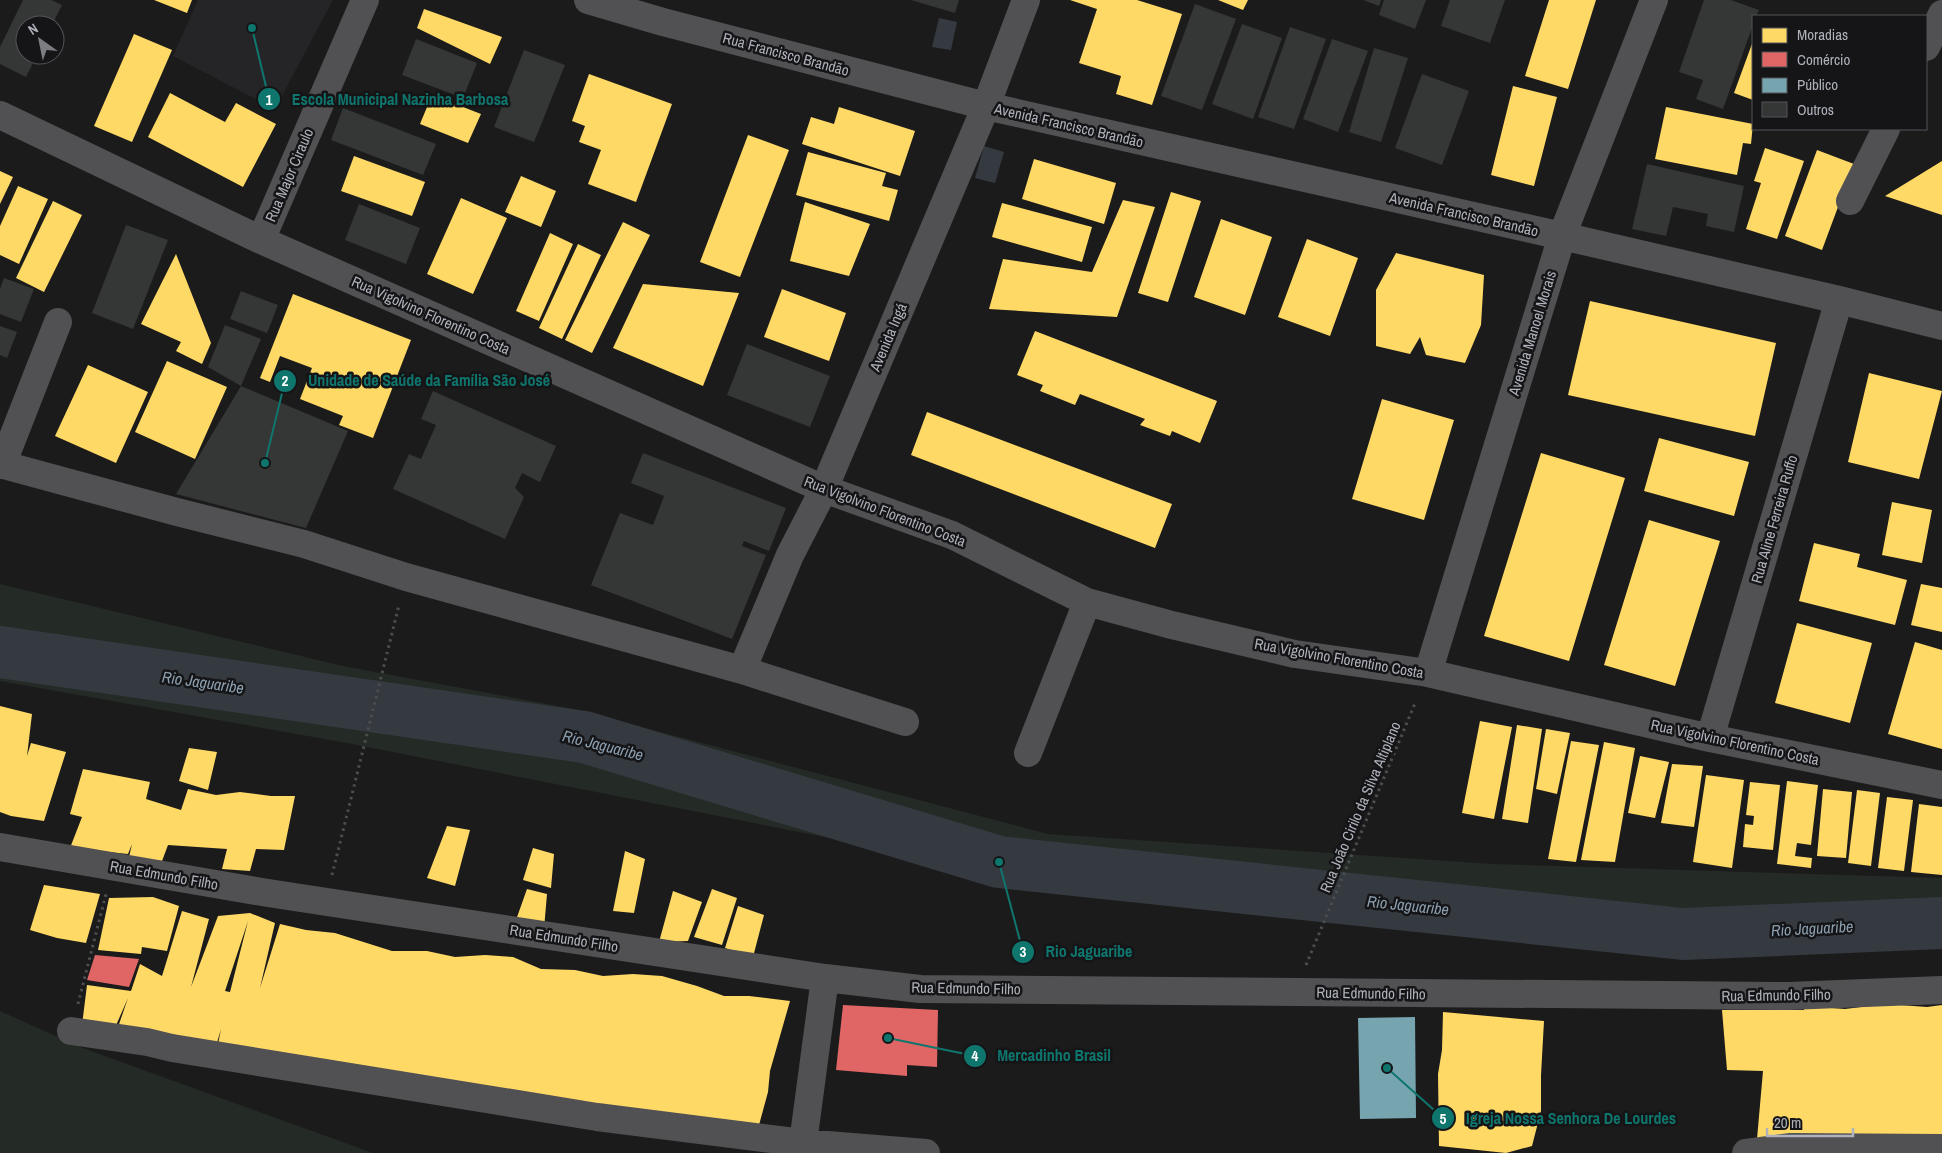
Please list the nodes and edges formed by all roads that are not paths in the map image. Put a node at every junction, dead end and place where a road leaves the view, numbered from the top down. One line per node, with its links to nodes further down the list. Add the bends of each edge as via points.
1 (365, 0): 12 (street, Rua Major Ciraulo)
2 (588, 0): 7 (street, Rua Francisco Brandão)
3 (1026, 0): 7 (street, Avenida Ingá)
4 (1654, 0): 11 (street, Avenida Manoel Morais)
5 (1942, 14): 6 (street)
6 (1927, 45)
7 (986, 106): 11 (street, Avenida Francisco Brandão); 17 (street, Avenida Ingá)
8 (0, 115): 12 (street, Rua Vigolvino Florentino Costa)
9 (1886, 130): 10 (street)
10 (1850, 201)
11 (1562, 236): 13 (street, Avenida Francisco Brandão); 20 (street, Avenida Manoel Morais)
12 (261, 240): 17 (street, Rua Vigolvino Florentino Costa)
13 (1839, 300): 15 (street, Avenida Francisco Brandão); 22 (street, Rua Aline Ferreira Ruffo)
14 (58, 322): 16 (street)
15 (1942, 326)
16 (1, 464): 19 (street, via 304,544 406,577)
17 (824, 489): 18 (street, Rua Vigolvino Florentino Costa, via 952,535); 19 (street, Avenida Ingá, via 790,555)
18 (1087, 602): 20 (street, Rua Vigolvino Florentino Costa, via 1295,654); 23 (street)
19 (742, 670): 21 (street)
20 (1428, 672): 22 (street, Rua Vigolvino Florentino Costa)
21 (905, 722)
22 (1710, 738): 24 (street, Rua Vigolvino Florentino Costa)
23 (1028, 753)
24 (1939, 784)
25 (0, 846): 26 (street, Rua Edmundo Filho, via 325,901)
26 (825, 978): 27 (street, Rua Edmundo Filho, via 920,989 1778,996); 29 (street)
27 (1942, 990)
28 (71, 1031): 29 (street, via 597,1118)
29 (803, 1143): 31 (street)
30 (1942, 1148): 32 (street, via 1791,1146)
31 (926, 1153)
32 (1746, 1153)

